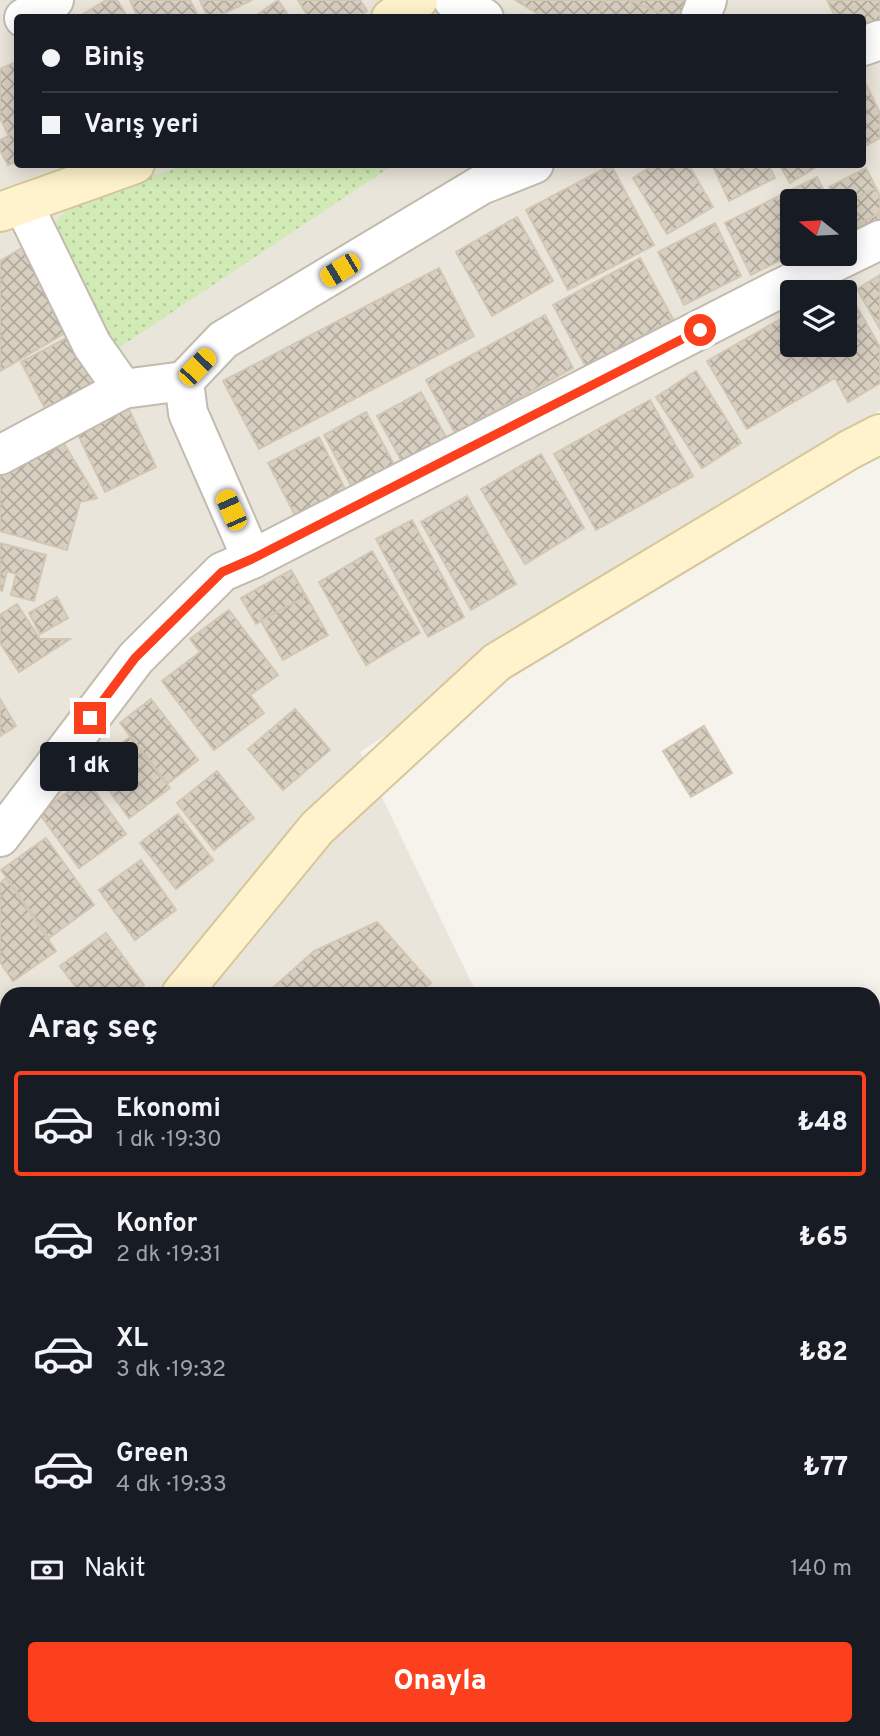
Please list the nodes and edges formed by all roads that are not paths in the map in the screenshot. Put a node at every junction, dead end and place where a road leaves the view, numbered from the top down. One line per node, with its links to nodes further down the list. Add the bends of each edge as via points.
1 (54, 0): 4 (street)
2 (418, 0): 5 (street)
3 (453, 0): 6 (street)
4 (31, 14)
5 (397, 14)
6 (477, 14)
7 (124, 168): 9 (street)
8 (524, 168): 11 (street, via 481,185 223,340)
9 (11, 208): 12 (street)
10 (880, 240): 15 (street)
11 (184, 381): 12 (street); 15 (street, via 188,413)
12 (123, 389): 14 (street)
13 (880, 434): 17 (street, via 497,662 317,828)
14 (0, 454)
15 (252, 559): 16 (street, via 222,572 135,658)
16 (0, 837)
17 (187, 987)

